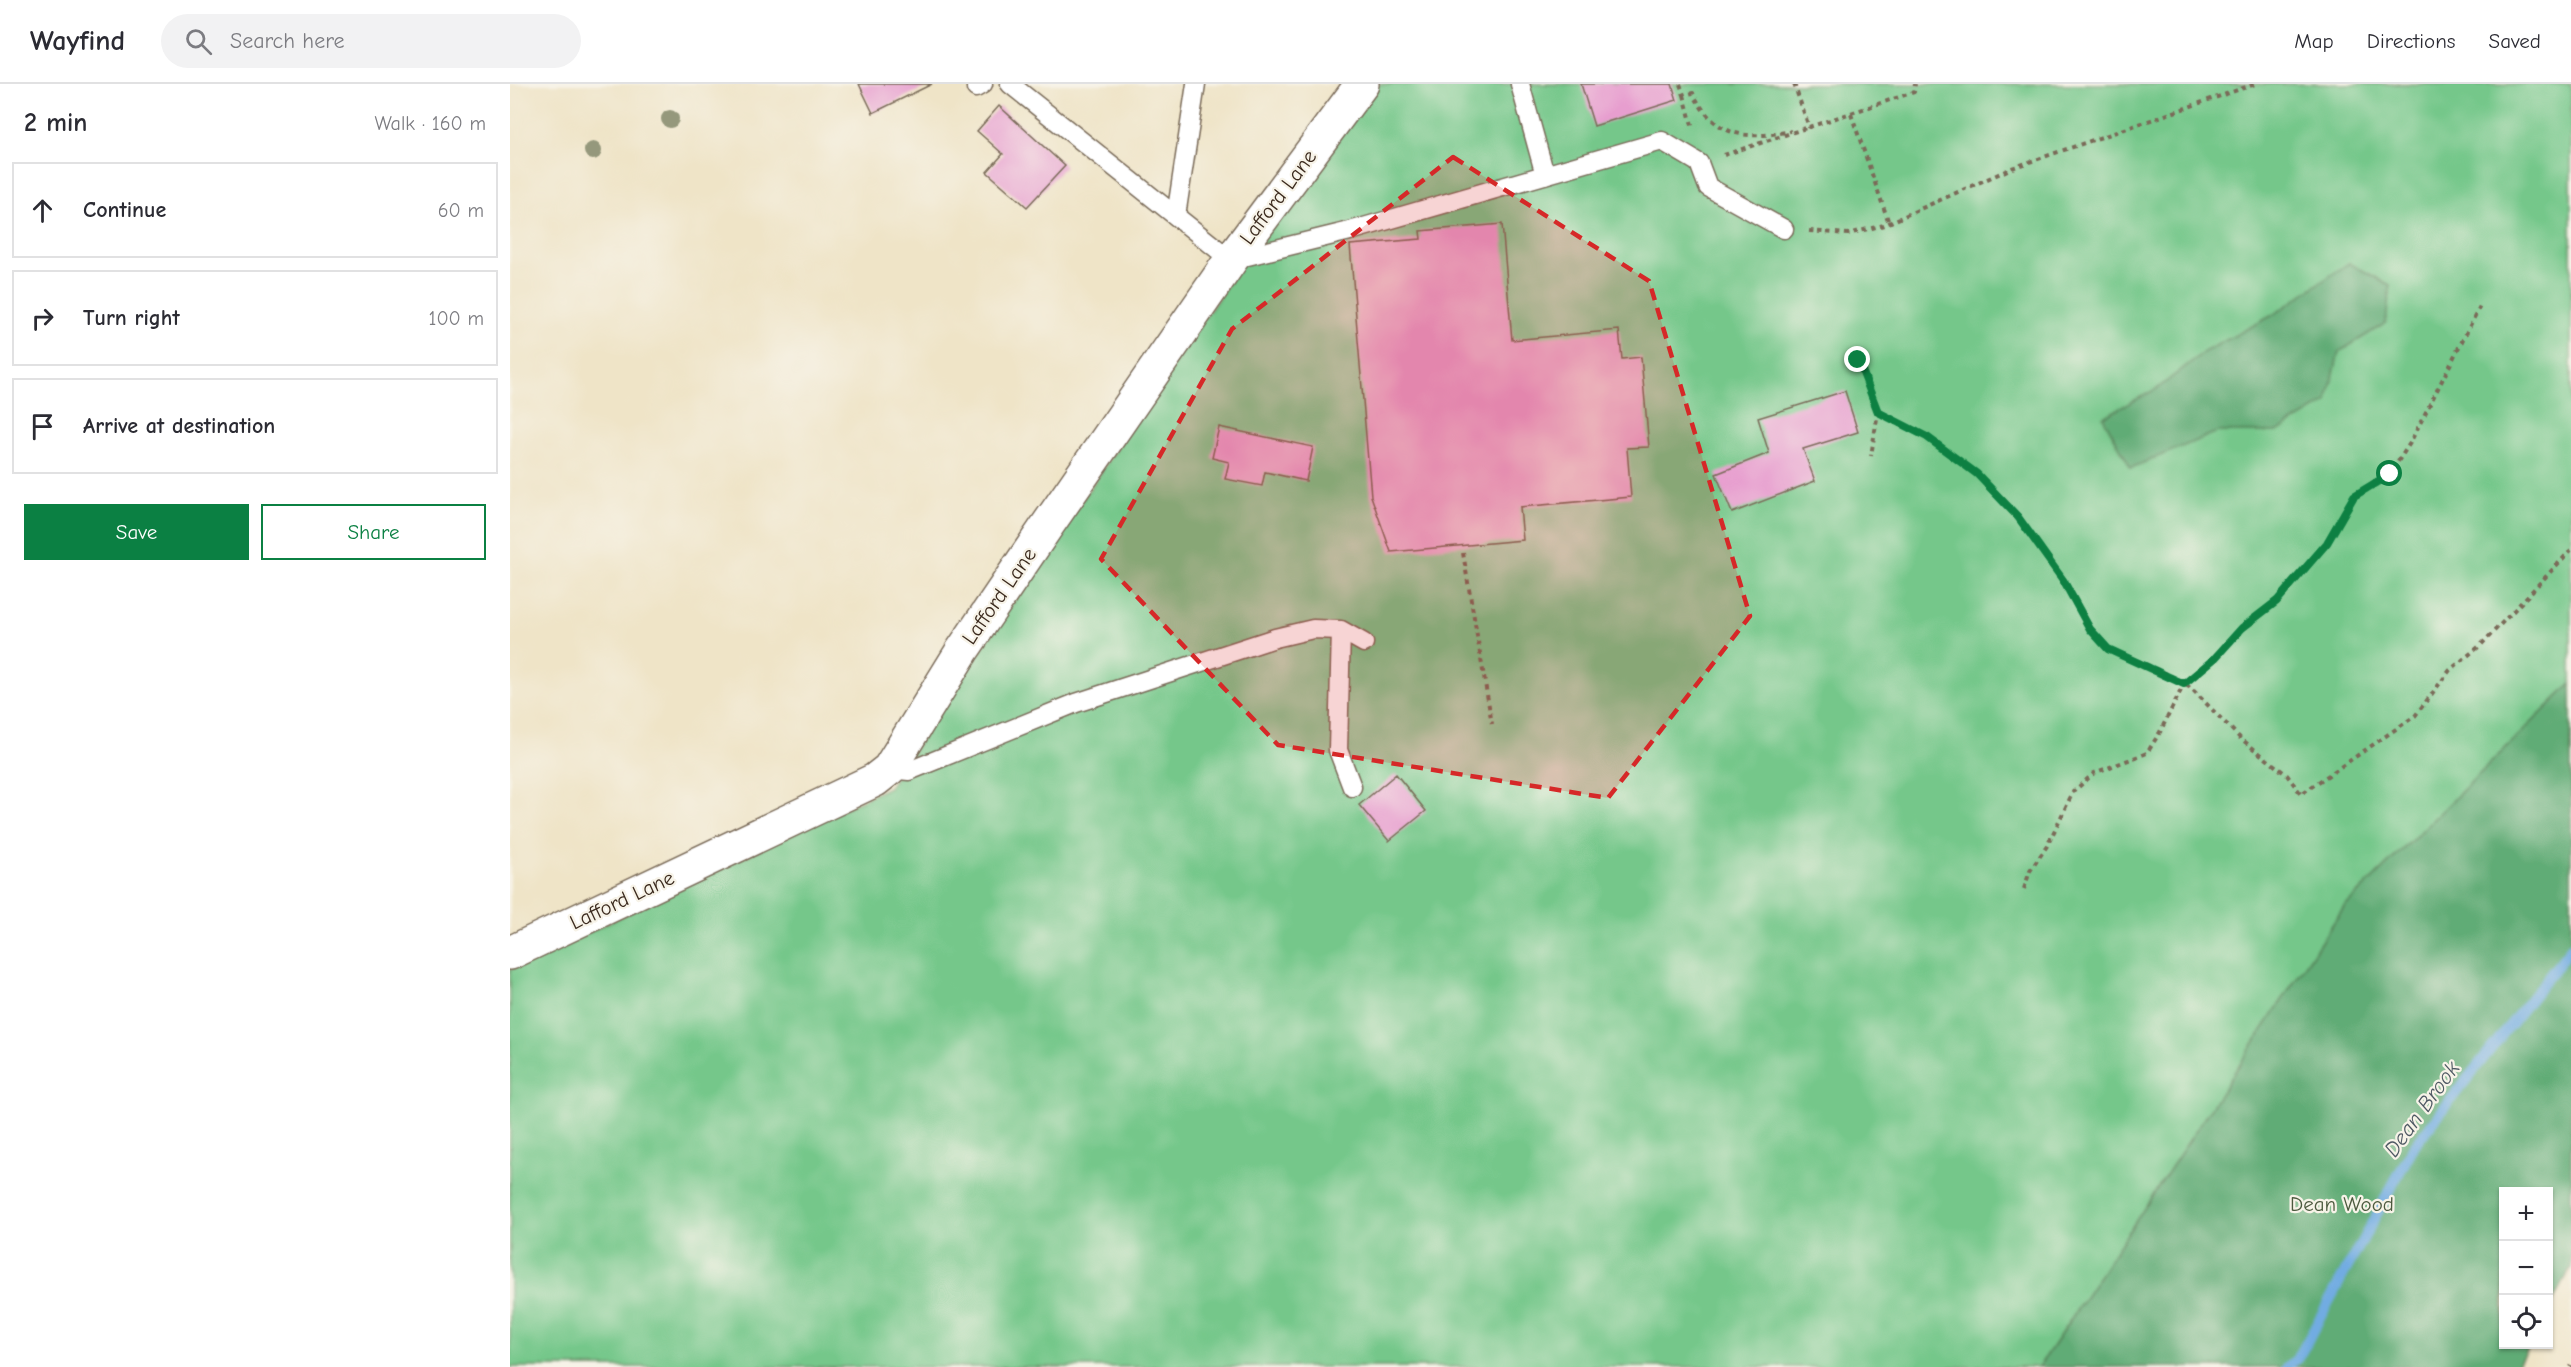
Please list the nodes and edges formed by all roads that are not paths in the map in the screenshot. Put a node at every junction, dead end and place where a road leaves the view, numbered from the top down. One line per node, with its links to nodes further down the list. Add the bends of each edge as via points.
1 (1010, 84): 6 (lane)
2 (1196, 84): 6 (lane)
3 (1362, 84): 8 (street, Lafford Lane)
4 (1520, 84): 5 (lane)
5 (1545, 175): 7 (lane, via 1662,141 1700,163 1708,187); 8 (lane, via 1350,231)
6 (1176, 216): 8 (lane)
7 (1784, 229)
8 (1231, 260): 11 (street, Lafford Lane, via 962,651)
9 (1341, 630): 10 (lane); 11 (lane, via 1313,629 1234,650 1076,703 909,771); 12 (lane, via 1338,750)
10 (1365, 643)
11 (889, 769): 13 (street, Lafford Lane, via 875,780)
12 (1352, 788)
13 (510, 952)

